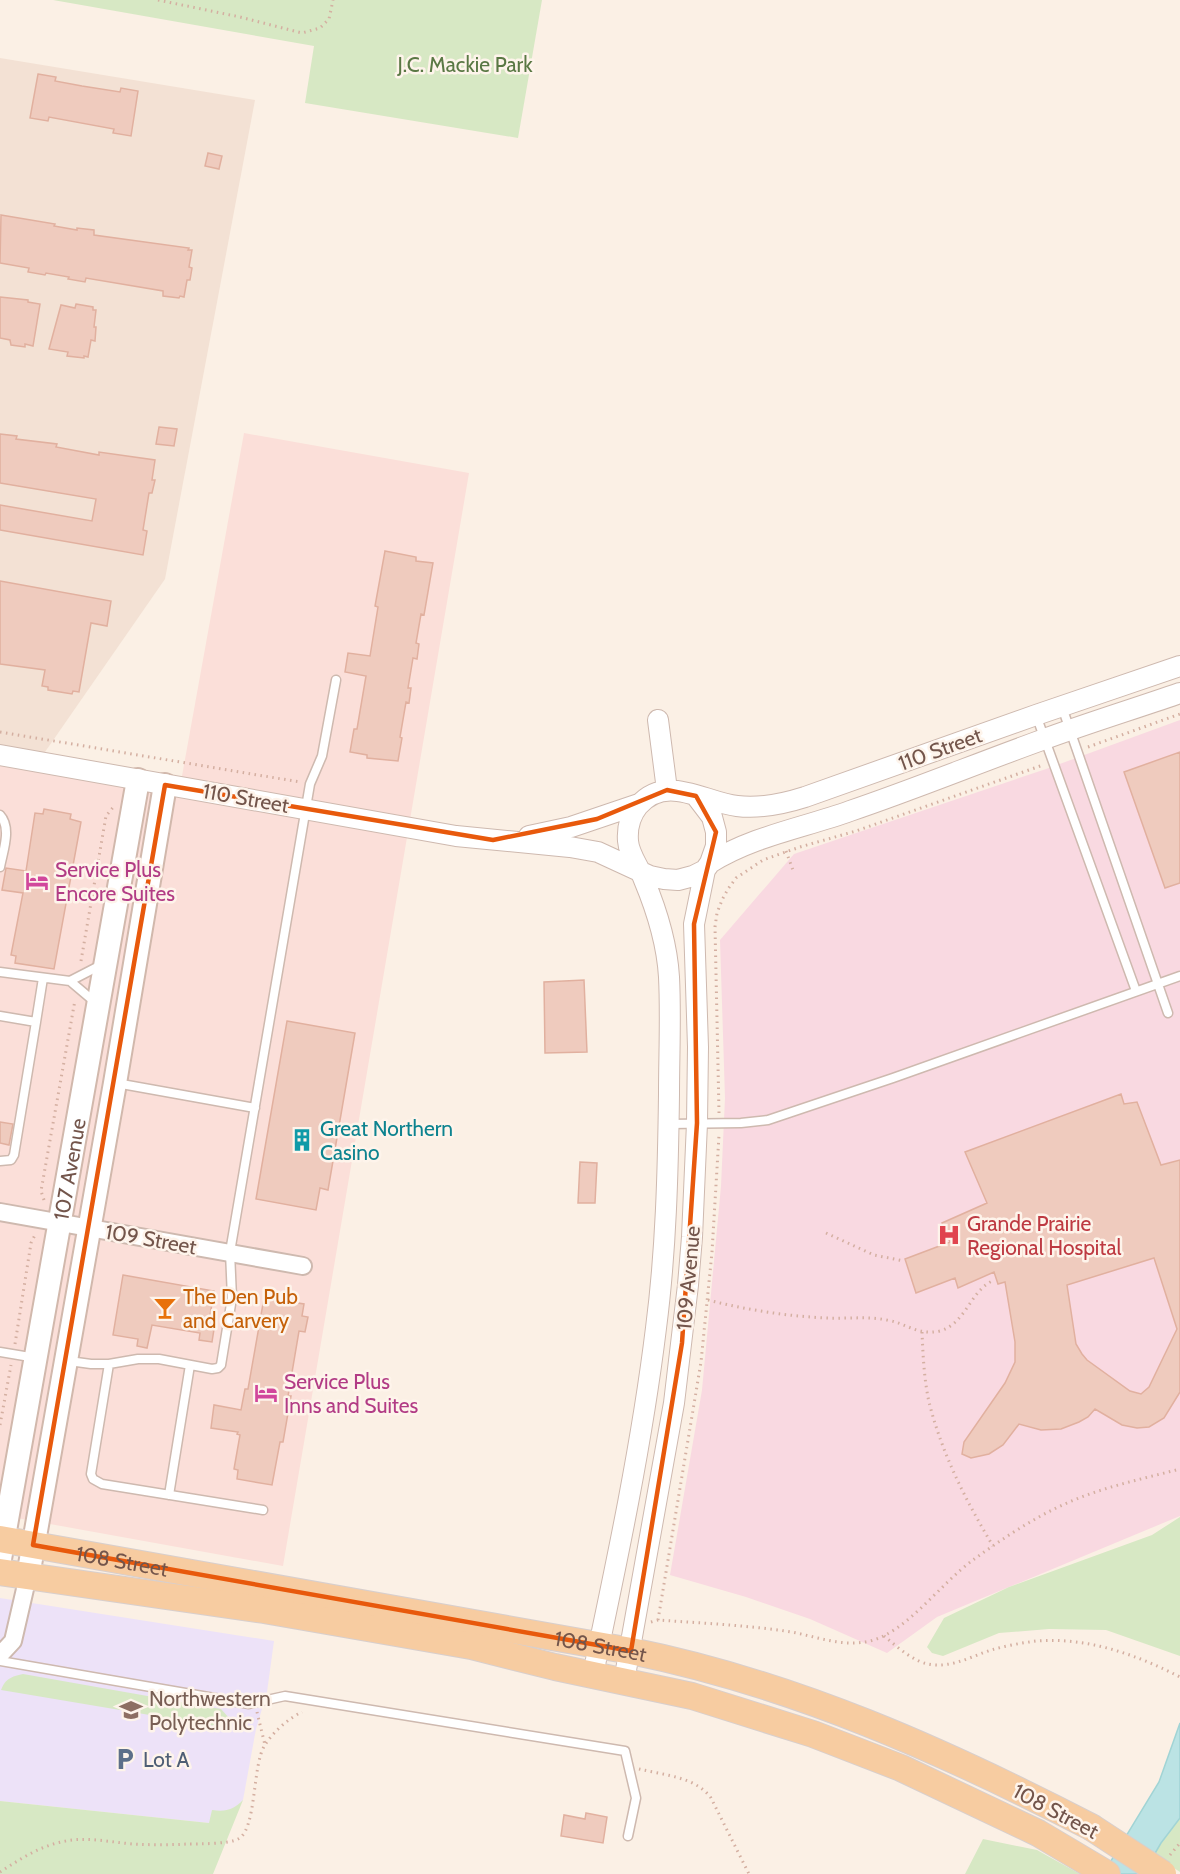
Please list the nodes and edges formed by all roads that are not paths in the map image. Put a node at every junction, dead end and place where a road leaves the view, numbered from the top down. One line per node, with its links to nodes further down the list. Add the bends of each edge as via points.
1 (1180, 666): 4 (street, 110 Street)
2 (336, 680): 15 (lane, via 322,756 310,784)
3 (1180, 693): 7 (street, 110 Street)
4 (1062, 706): 5 (street, 110 Street); 7 (lane)
5 (1036, 715): 8 (lane); 13 (street, 110 Street, via 782,804 738,806)
6 (658, 720): 12 (street)
7 (1070, 731): 8 (street, 110 Street); 26 (lane)
8 (1045, 739): 19 (street, 110 Street, via 849,812 756,841 725,854); 27 (lane)
9 (0, 755): 10 (street, 110 Street)
10 (138, 780): 11 (street, 110 Street); 21 (main road, 107 Avenue); 32 (main road, via 148,818 123,983)
11 (165, 784): 15 (street, 110 Street); 32 (main road, 107 Avenue)
12 (667, 790): 13 (street); 14 (street)
13 (696, 796): 19 (street, via 712,817 716,832 716,846)
14 (639, 804): 17 (street, 110 Street, via 543,834); 20 (street, via 628,826 628,839)
15 (306, 808): 17 (street, 110 Street); 34 (lane)
16 (0, 814): 18 (lane, via 7,830)
17 (493, 840): 20 (street, 110 Street, via 598,852)
18 (0, 867)
19 (707, 867): 20 (street, via 678,880); 35 (street, 109 Avenue, via 694,940)
20 (641, 872): 36 (street, 109 Avenue, via 658,916 667,956)
21 (106, 963): 25 (lane); 28 (main road, 107 Avenue)
22 (0, 972): 24 (lane)
23 (1180, 976): 26 (lane)
24 (43, 978): 25 (lane); 31 (lane)
25 (70, 981): 28 (lane)
26 (1158, 984): 27 (lane); 29 (lane)
27 (1136, 992): 35 (lane, via 768,1120)
28 (99, 1005): 39 (main road, 107 Avenue)
29 (1168, 1013)
30 (0, 1016): 31 (lane)
31 (36, 1022): 37 (lane, via 14,1155 11,1160)
32 (124, 1027): 33 (main road, 107 Avenue)
33 (115, 1083): 34 (lane); 40 (main road, 107 Avenue)
34 (255, 1108): 41 (lane)
35 (697, 1123): 36 (lane); 55 (street, 109 Avenue, via 682,1343)
36 (669, 1124): 54 (street, 109 Avenue, via 656,1327 646,1400)
37 (0, 1161)
38 (0, 1212): 39 (street, 109 Street)
39 (60, 1224): 40 (street, 109 Street); 44 (main road, 107 Avenue)
40 (89, 1228): 41 (street, 109 Street); 45 (main road, 107 Avenue)
41 (230, 1252): 42 (street, 109 Street); 47 (lane, via 232,1298 220,1365 212,1369)
42 (303, 1266)
43 (0, 1352): 44 (lane)
44 (36, 1358): 51 (main road, 107 Avenue)
45 (65, 1360): 46 (lane); 50 (main road, 107 Avenue)
46 (109, 1364): 47 (lane, via 159,1359); 48 (lane, via 93,1479 102,1484)
47 (190, 1365): 48 (lane)
48 (169, 1495): 49 (lane)
49 (264, 1510)
50 (33, 1545): 51 (main road, 108 Street); 53 (main road, 107 Avenue); 54 (main road, 108 Street)
51 (1, 1546)
52 (0, 1572): 53 (main road, 108 Street)
53 (28, 1576): 56 (street, via 13,1641); 58 (main road, 108 Street, via 287,1614 471,1646)
54 (599, 1645): 55 (main road, 108 Street); 58 (street, 109 Avenue)
55 (631, 1651): 59 (street, 109 Avenue); 62 (main road, 108 Street, bridge, via 738,1677 834,1709 1024,1792 1091,1827)
56 (0, 1655)
57 (0, 1661): 60 (lane, via 249,1704 285,1696 625,1751 636,1798)
58 (593, 1674): 59 (main road, 108 Street)
59 (624, 1681): 61 (main road, 108 Street, via 730,1707 902,1768 1038,1833)
60 (628, 1836)
61 (1107, 1874)
62 (1163, 1874)

